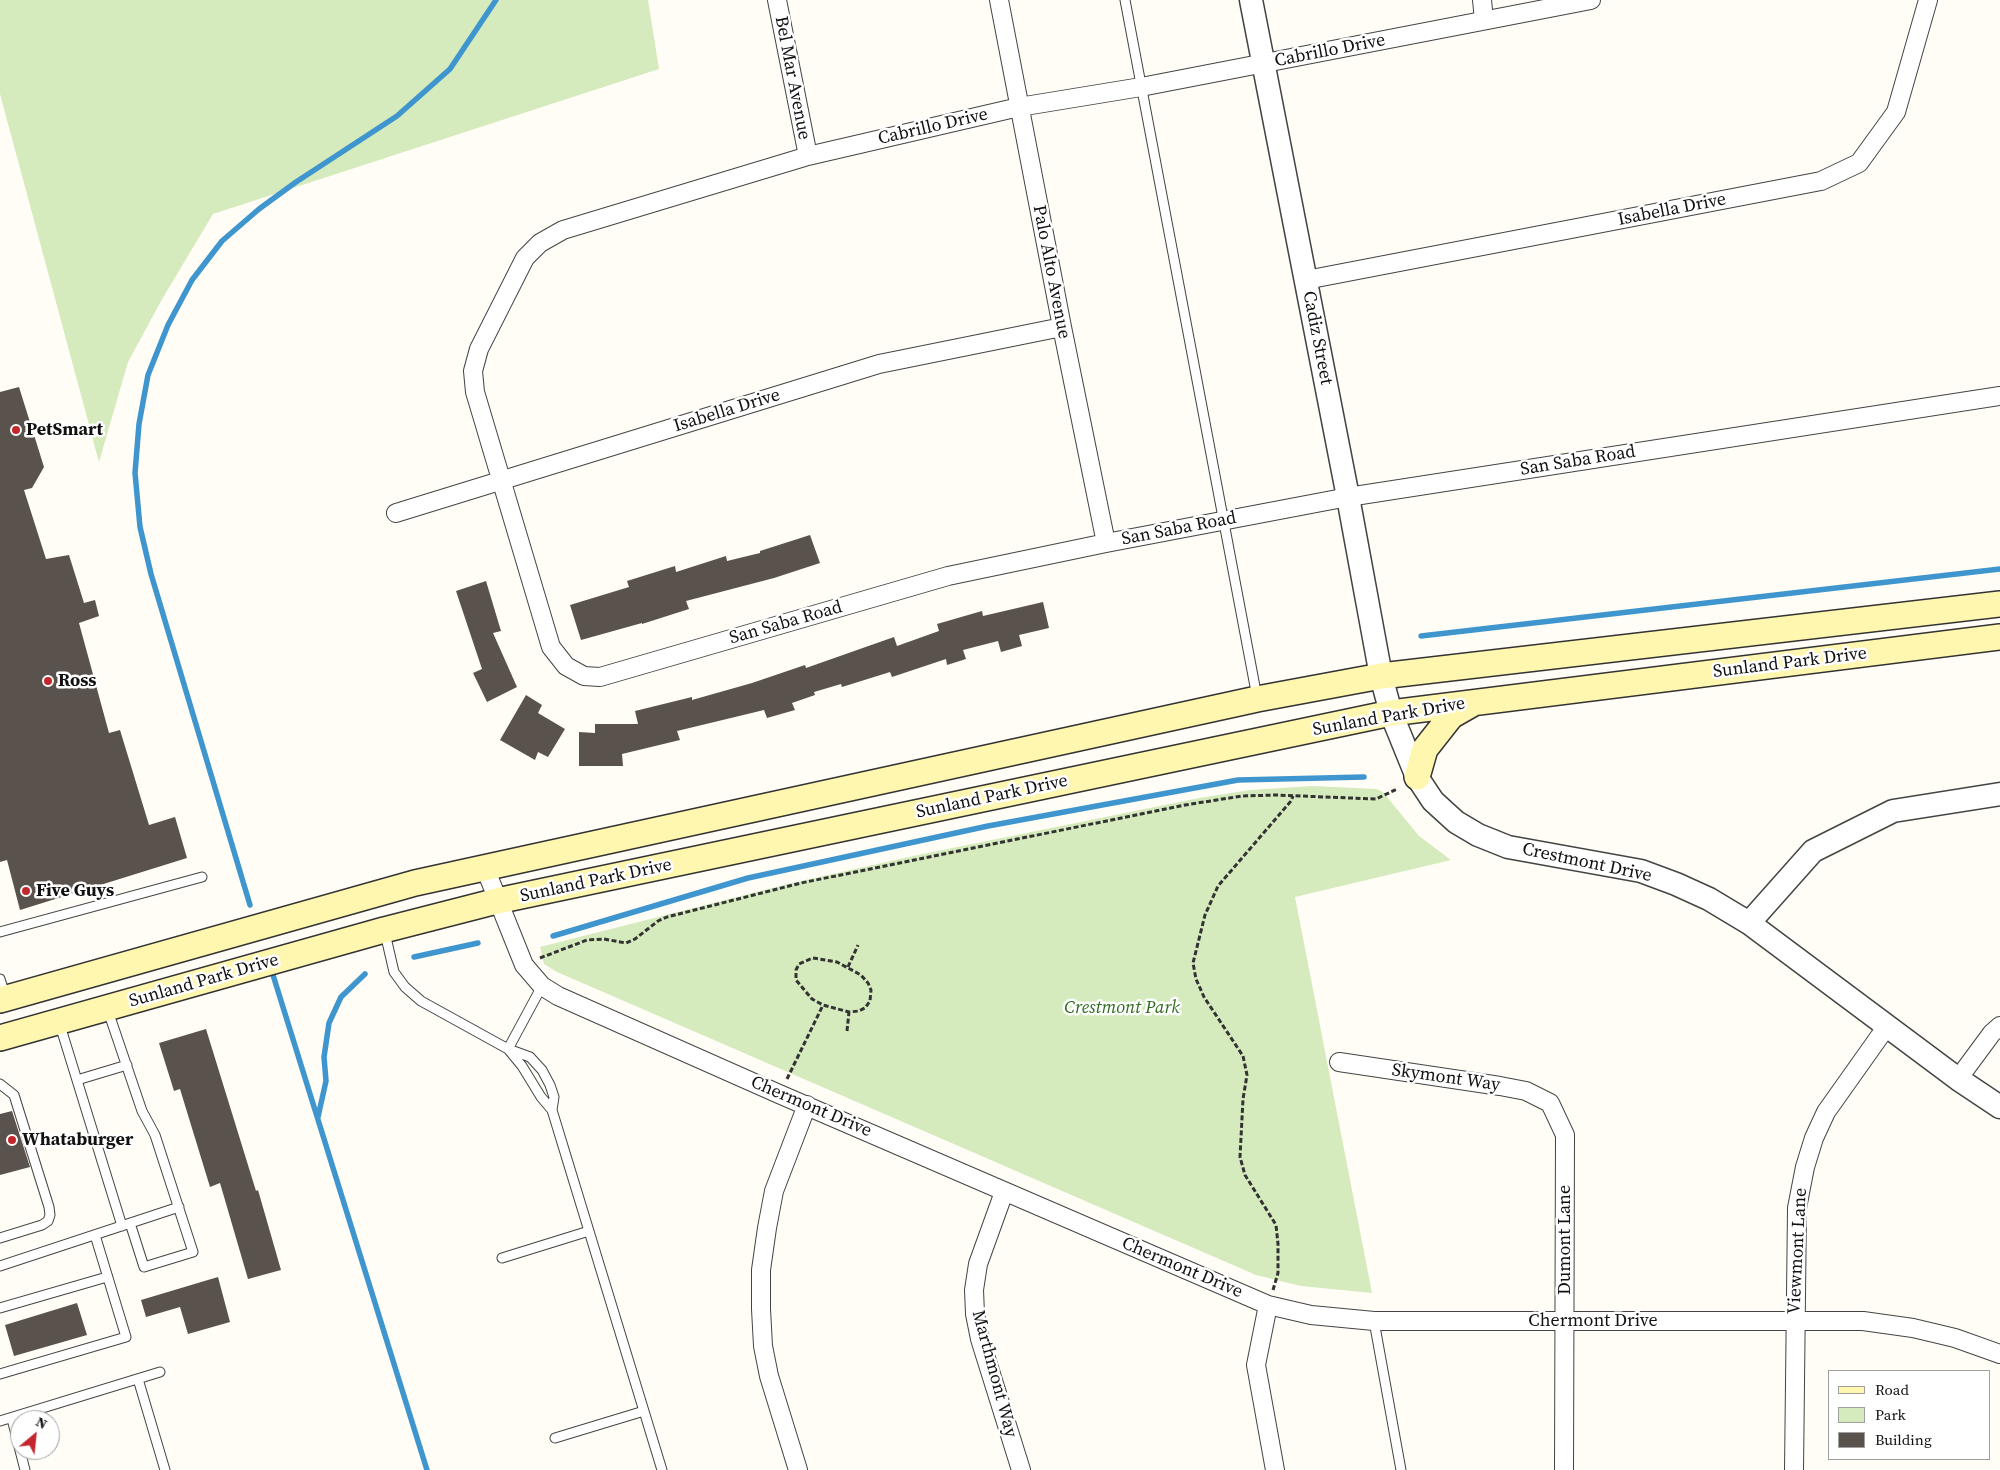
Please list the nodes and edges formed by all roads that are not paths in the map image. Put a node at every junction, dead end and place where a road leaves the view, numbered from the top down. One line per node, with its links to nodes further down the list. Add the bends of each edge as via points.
1 (777, 0): 12 (street, Bel Mar Avenue)
2 (999, 0): 11 (street, Palo Alto Avenue)
3 (1125, 0): 10 (lane)
4 (1251, 0): 9 (street, Cadiz Street)
5 (1482, 0): 8 (street)
6 (1591, 0): 8 (street, Cabrillo Drive)
7 (1928, 0): 13 (street, Isabella Drive, via 1896,112 1859,163 1821,181)
8 (1484, 20): 9 (street, Cabrillo Drive)
9 (1264, 64): 10 (street, Cabrillo Drive); 13 (street, Cadiz Street)
10 (1142, 87): 11 (street, Cabrillo Drive); 19 (lane)
11 (1019, 107): 12 (street, Cabrillo Drive); 14 (street, Palo Alto Avenue)
12 (808, 156): 16 (street, Cabrillo Drive, via 563,230 525,258 479,349 473,371 475,392)
13 (1306, 280): 17 (street, Cadiz Street)
14 (1062, 327): 16 (street, Isabella Drive, via 879,364); 20 (street, Palo Alto Avenue)
15 (2000, 396): 17 (street, San Saba Road)
16 (501, 482): 18 (street, Isabella Drive); 20 (street, San Saba Road, via 551,647 566,666 584,676 600,678 948,576)
17 (1348, 497): 19 (street, San Saba Road); 23 (street, Cadiz Street)
18 (396, 513)
19 (1224, 521): 20 (street, San Saba Road); 24 (lane)
20 (1106, 543)
21 (2000, 604): 23 (main road, Sunland Park Drive)
22 (2000, 637): 25 (main road, Sunland Park Drive)
23 (1381, 676): 24 (main road, Sunland Park Drive); 26 (street, Crestmont Drive)
24 (1257, 699): 29 (main road, Sunland Park Drive)
25 (1474, 703): 26 (main road, Sunland Park Drive); 27 (main road, via 1451,716 1424,749)
26 (1391, 713): 27 (street, Crestmont Drive); 31 (main road, Sunland Park Drive)
27 (1407, 783): 32 (street, Crestmont Drive, via 1456,822 1478,835 1508,847 1641,872 1709,899)
28 (2000, 794): 32 (street, via 1893,811 1813,851)
29 (485, 868): 31 (street, Chermont Drive); 36 (main road, Sunland Park Drive)
30 (202, 877): 34 (lane)
31 (497, 901): 33 (main road, Sunland Park Drive); 35 (street, Chermont Drive, via 524,965)
32 (1749, 923): 39 (street, Crestmont Drive)
33 (384, 930): 37 (main road, Sunland Park Drive); 42 (lane, via 394,972 405,987 421,1001)
34 (0, 932)
35 (542, 986): 42 (lane); 49 (street, Chermont Drive, via 558,996)
36 (2, 992)
37 (107, 1008): 38 (main road, Sunland Park Drive); 44 (lane)
38 (59, 1022): 41 (main road, Sunland Park Drive); 46 (lane)
39 (1886, 1026): 45 (street, Crestmont Drive); 65 (street, Viewmont Lane, via 1826,1112 1804,1167 1797,1208)
40 (2000, 1026): 45 (street)
41 (0, 1038)
42 (508, 1049): 51 (lane); 51 (lane, via 530,1057 542,1070 554,1097)
43 (1338, 1062): 48 (street, Skymont Way, via 1526,1091)
44 (126, 1065): 46 (lane); 53 (lane, via 142,1112 156,1135)
45 (1958, 1079): 50 (street, Crestmont Drive)
46 (77, 1080): 54 (lane)
47 (0, 1083): 57 (lane, via 14,1095 50,1215 42,1225)
48 (1550, 1103): 64 (street, Dumont Lane, via 1565,1135)
49 (807, 1105): 52 (street, Chermont Drive); 75 (street, via 774,1191 761,1270 763,1346)
50 (2000, 1107)
51 (552, 1110): 55 (lane)
52 (1004, 1192): 61 (street, Chermont Drive); 76 (street, Marthmont Way, via 978,1264 975,1314)
53 (179, 1207): 54 (lane); 54 (lane, via 193,1252 144,1267)
54 (126, 1224): 56 (lane)
55 (589, 1231): 58 (lane); 71 (lane)
56 (95, 1235): 59 (lane); 60 (lane)
57 (0, 1238)
58 (502, 1258)
59 (0, 1266)
60 (107, 1276): 62 (lane); 68 (lane, via 126,1337)
61 (1268, 1305): 63 (street, Chermont Drive); 77 (street, via 1256,1365)
62 (0, 1308)
63 (1374, 1321): 64 (street, Chermont Drive); 78 (lane)
64 (1565, 1321): 65 (street, Chermont Drive); 79 (street, Dumont Lane)
65 (1795, 1321): 66 (street, Chermont Drive, via 1863,1321 1913,1328); 80 (street, Viewmont Lane)
66 (2000, 1354)
67 (160, 1372): 69 (lane)
68 (0, 1374)
69 (138, 1379): 70 (lane); 73 (lane)
70 (40, 1410)
71 (644, 1411): 72 (lane); 74 (lane)
72 (555, 1438)
73 (165, 1470)
74 (662, 1470)
75 (798, 1470)
76 (1021, 1470)
77 (1275, 1470)
78 (1401, 1470)
79 (1564, 1470)
80 (1794, 1470)

